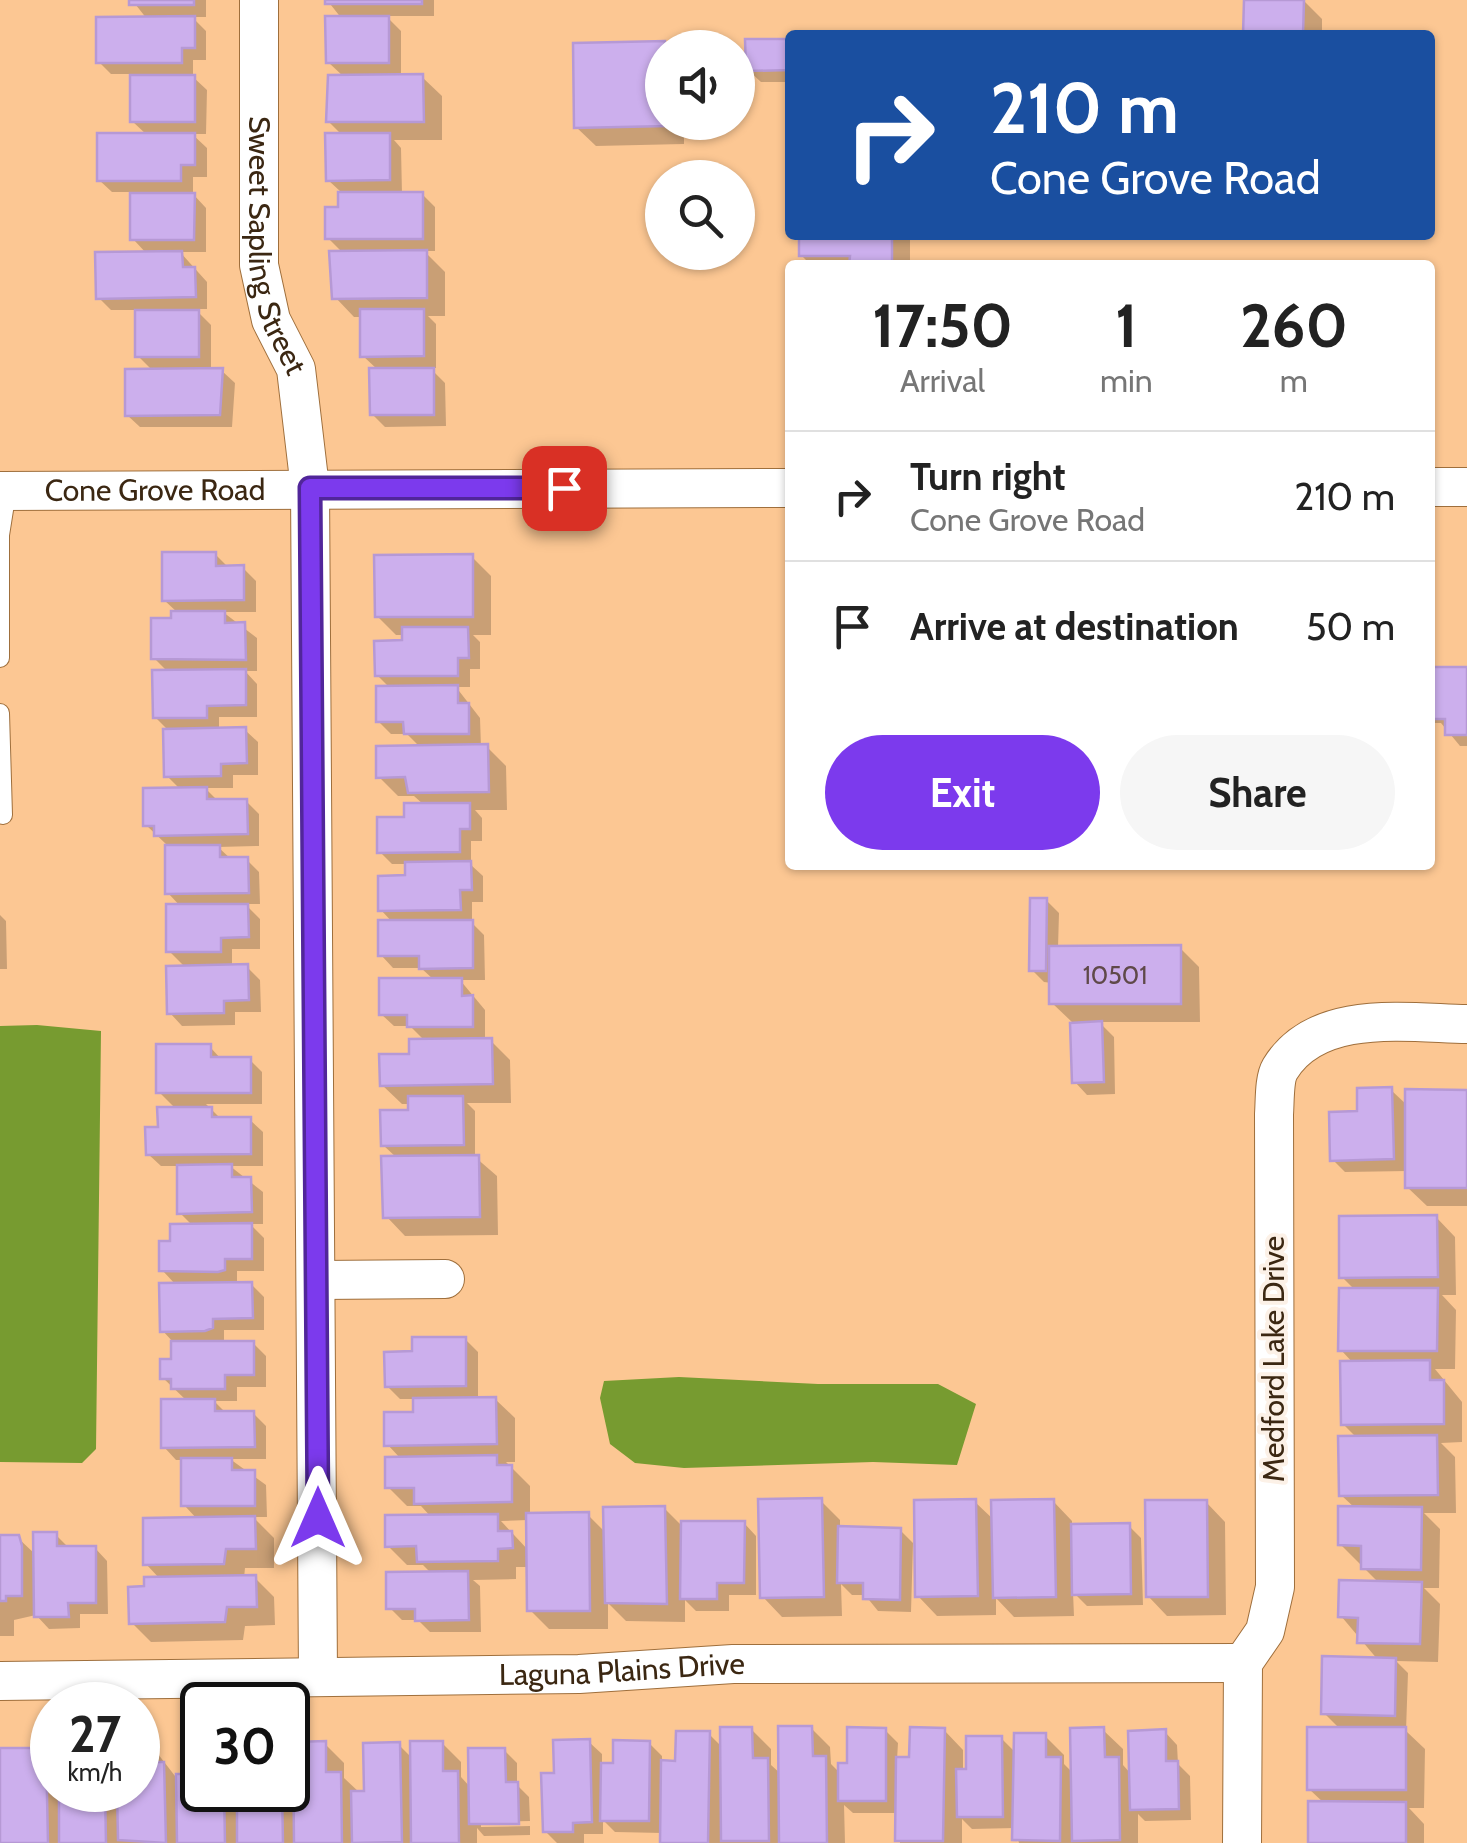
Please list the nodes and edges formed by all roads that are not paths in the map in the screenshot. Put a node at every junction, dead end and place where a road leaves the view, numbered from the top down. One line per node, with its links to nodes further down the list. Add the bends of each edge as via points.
1 (260, 0): 4 (street, Sweet Sapling Street, via 258,265 271,320 296,369)
2 (1435, 487): 3 (street)
3 (1467, 487)
4 (310, 488): 5 (street, Cone Grove Road); 6 (street, Cone Grove Road); 12 (street, Sweet Sapling Street)
5 (785, 488)
6 (3, 491): 7 (lane)
7 (0, 658)
8 (0, 712): 9 (lane)
9 (3, 815)
10 (1467, 1024): 13 (street, Medford Lake Drive, via 1355,1023 1309,1040 1279,1070 1275,1587 1265,1631)
11 (445, 1279): 12 (street)
12 (318, 1280): 14 (street, Sweet Sapling Street)
13 (1243, 1664): 14 (street, Laguna Plains Drive, via 732,1664 579,1674); 16 (street, Medford Lake Drive)
14 (318, 1676): 15 (street, Laguna Plains Drive)
15 (0, 1681)
16 (1242, 1843)

